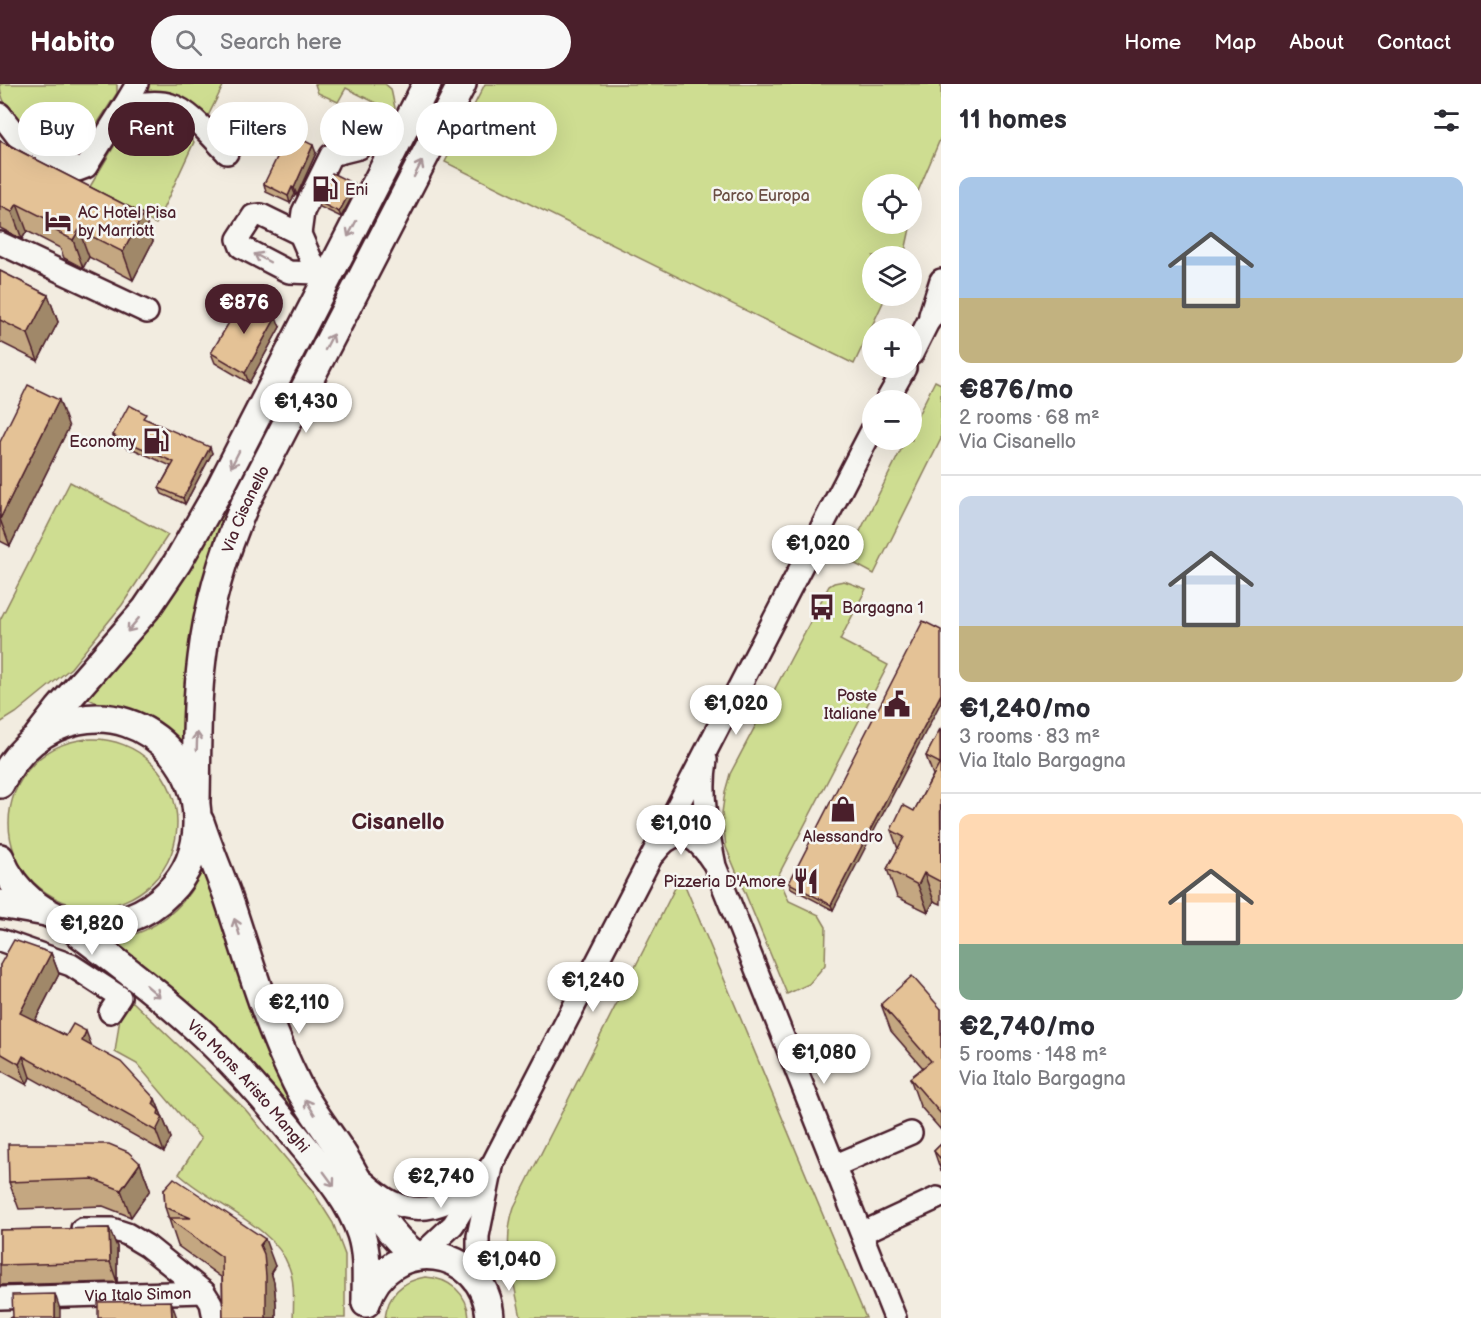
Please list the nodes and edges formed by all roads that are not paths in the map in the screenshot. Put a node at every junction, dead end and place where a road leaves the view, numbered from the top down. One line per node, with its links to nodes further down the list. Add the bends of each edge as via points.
1 (137, 84): 4 (street)
2 (427, 84): 18 (main road, Via Cisanello, one-way to 18, via 220,488 177,563 146,609)
3 (462, 84): 22 (main road, Via Cisanello, one-way to 3, via 202,655 235,528)
4 (126, 102)
5 (0, 114): 7 (street, via 17,136 78,170 86,167)
6 (195, 122): 8 (street)
7 (108, 132)
8 (207, 133)
9 (330, 156): 10 (street, one-way to 10, via 303,212)
10 (300, 234)
11 (0, 243): 14 (street)
12 (941, 280): 15 (street)
13 (941, 303): 15 (street)
14 (147, 312)
15 (927, 324): 16 (street)
16 (922, 334)
17 (862, 449): 19 (street)
18 (36, 738): 20 (main road, Via Mons. Aristo Manghi); 21 (main road, Via Cisanello, via 14,759); 22 (main road, Via Mons. Aristo Manghi, via 58,725 88,719 109,719 138,728 156,738 179,761)
19 (708, 747): 24 (street, via 704,799); 25 (street)
20 (0, 753)
21 (0, 784)
22 (196, 806): 27 (main road, Via Cisanello, via 194,849 186,870 154,905 122,921 99,924); 33 (main road, Via Mons. Aristo Manghi, one-way to 22, via 314,1115 288,1066 252,974)
23 (0, 858): 27 (main road, Via Mons. Aristo Manghi, via 19,890)
24 (715, 866): 25 (street, via 700,844 684,836 663,844); 31 (street)
25 (646, 867): 32 (street)
26 (0, 904): 27 (main road, Via Cisanello)
27 (53, 915): 41 (main road, Via Mons. Aristo Manghi, one-way to 41, via 138,978 206,1036 322,1168 360,1234 366,1267)
28 (0, 940): 29 (street, via 71,965 120,998)
29 (110, 1012)
30 (911, 1133): 31 (street)
31 (834, 1166): 36 (street)
32 (487, 1171): 33 (street, via 453,1199 437,1206 413,1208 398,1205); 37 (street, via 453,1225); 38 (street, via 478,1236)
33 (354, 1174): 37 (main road, Via Mons. Aristo Manghi, via 386,1224 405,1247)
34 (937, 1198): 36 (street)
35 (58, 1230): 39 (street, Via Italo Simon, via 104,1229 127,1234)
36 (862, 1233): 44 (street)
37 (419, 1256): 38 (main road, via 449,1259 463,1266); 41 (main road, via 385,1271 374,1285)
38 (478, 1282): 43 (main road, via 488,1300)
39 (204, 1292): 40 (street, Via Italo Simon); 42 (street, Via Italo Simon)
40 (0, 1298)
41 (365, 1310)
42 (214, 1318)
43 (490, 1318)
44 (895, 1318)

